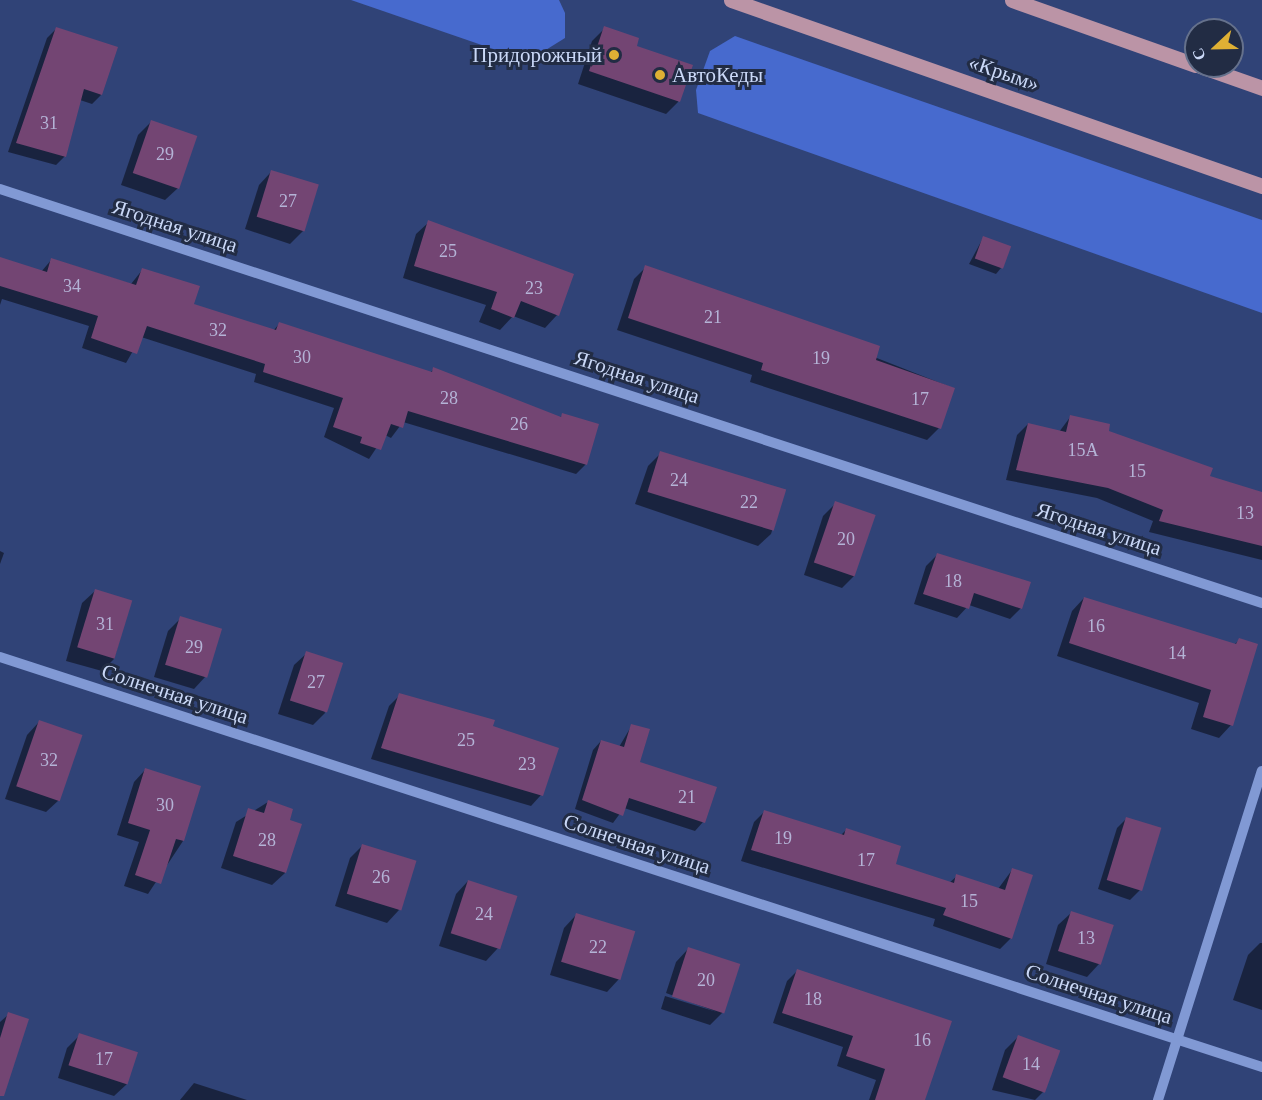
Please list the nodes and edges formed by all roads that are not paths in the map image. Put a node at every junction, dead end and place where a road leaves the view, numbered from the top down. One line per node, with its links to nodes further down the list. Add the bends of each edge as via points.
1 (731, 0): 6 (main road, «Крым»)
2 (1012, 0): 3 (main road)
3 (1184, 60)
4 (1234, 78): 5 (main road)
5 (1262, 88)
6 (1262, 186)
7 (0, 189): 8 (street, Ягодная улица)
8 (1262, 603)
9 (0, 657): 11 (street, Солнечная улица)
10 (1262, 771): 11 (street)
11 (1177, 1039): 12 (street, Солнечная улица); 13 (street)
12 (1262, 1067)
13 (1158, 1100)

